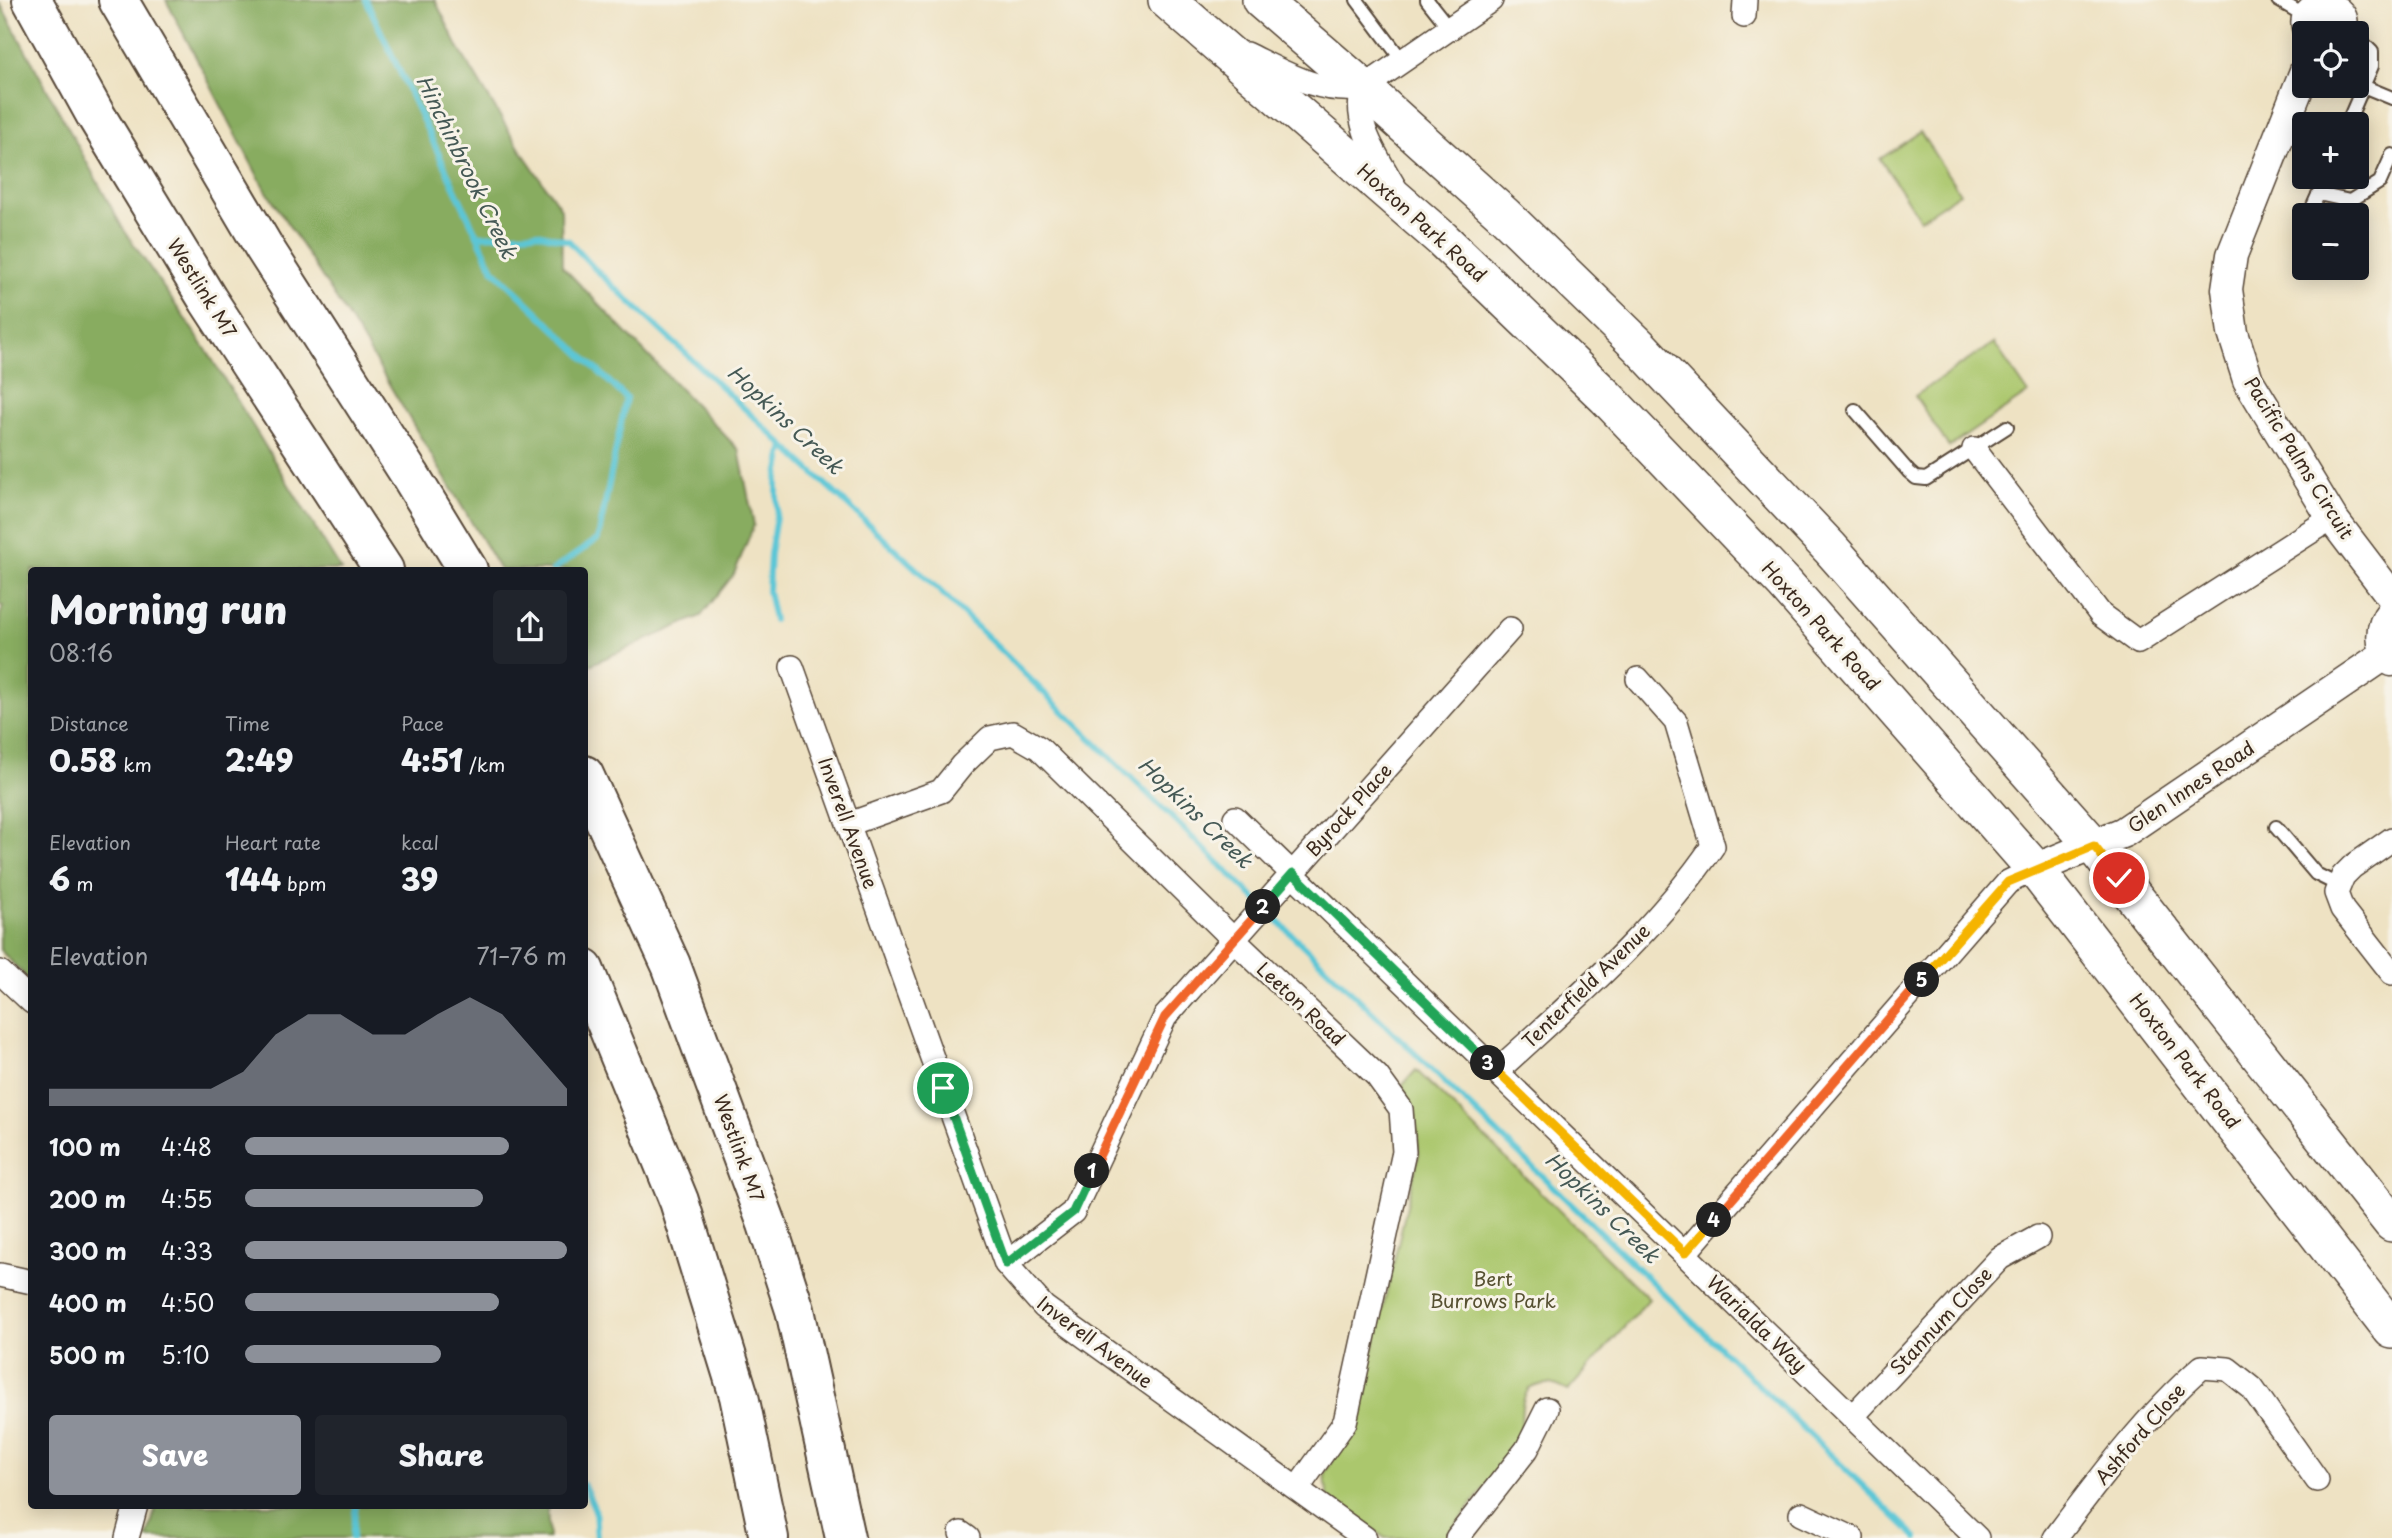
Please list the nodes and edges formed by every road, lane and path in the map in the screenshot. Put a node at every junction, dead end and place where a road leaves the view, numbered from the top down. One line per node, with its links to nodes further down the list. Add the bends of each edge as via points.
1 (32, 0): 28 (highway, Westlink M7, via 208,300)
2 (118, 0): 29 (highway, via 265,249)
3 (1167, 0): 11 (main road, Hoxton Park Road)
4 (1261, 0): 15 (main road)
5 (1357, 0): 13 (lane)
6 (1427, 0): 10 (lane)
7 (1491, 0): 10 (street)
8 (2278, 0): 9 (lane)
9 (2328, 21)
10 (1450, 29): 13 (street)
11 (1213, 39): 15 (street, via 1323,88); 23 (main road, Hoxton Park Road)
12 (2369, 50): 14 (lane)
13 (1402, 60): 15 (street)
14 (2369, 73)
15 (1363, 88): 23 (street, via 1361,121); 41 (main road, via 1504,215 1640,347 1830,548)
16 (2369, 88): 18 (lane)
17 (2294, 98): 27 (street, Pacific Palms Circuit, via 2232,255 2227,289 2233,333 2248,380)
18 (2392, 98)
19 (2392, 155): 21 (lane, via 2380,182 2350,201)
20 (2320, 189): 21 (lane)
21 (2318, 194): 22 (lane)
22 (2314, 203)
23 (1404, 204): 42 (main road, Hoxton Park Road, via 1606,397 1721,516)
24 (1855, 410): 26 (lane, via 1920,479)
25 (2007, 427): 26 (lane)
26 (1974, 449): 27 (street, via 2101,615 2138,642)
27 (2332, 517): 30 (street, Pacific Palms Circuit)
28 (382, 567)
29 (466, 567)
30 (2392, 597)
31 (2392, 611): 33 (street, via 2382,638)
32 (1510, 629): 43 (street, Byrock Place)
33 (2389, 658): 41 (street, Glen Innes Road, via 2124,832)
34 (792, 667): 38 (street, Inverell Avenue)
35 (1638, 679): 50 (street, Tenterfield Avenue, via 1676,722 1713,846 1615,963)
36 (588, 782): 57 (highway, Westlink M7, via 671,965 768,1224)
37 (1235, 818): 43 (street, Warialda Way)
38 (849, 824): 45 (street, Leeton Road, via 941,791 990,738 1013,733 1039,748); 54 (street, Inverell Avenue)
39 (2276, 827): 44 (lane, via 2316,874)
40 (2392, 839): 44 (street, via 2352,867)
41 (2094, 846): 42 (street, Glen Innes Road); 51 (main road)
42 (2035, 869): 53 (street, Glen Innes Road, via 2008,882); 58 (main road, Hoxton Park Road)
43 (1293, 873): 45 (street, Byrock Place); 50 (street, Warialda Way)
44 (2338, 885): 47 (street, via 2342,909)
45 (1234, 940): 54 (street, Byrock Place, via 1165,1017 1073,1212); 63 (street, Leeton Road, via 1377,1076 1401,1110 1404,1153 1345,1422)
46 (0, 972): 49 (street)
47 (2392, 973)
48 (588, 979): 59 (highway, via 678,1202)
49 (28, 998)
50 (1497, 1071): 53 (street, Warialda Way)
51 (2392, 1223)
52 (2038, 1237): 61 (street, Stannum Close, via 2000,1258)
53 (1685, 1253): 61 (street, Warialda Way)
54 (1006, 1264): 63 (street, Inverell Avenue, via 1044,1307)
55 (0, 1275): 56 (street)
56 (28, 1281)
57 (795, 1310): 69 (highway, Westlink M7); 70 (highway)
58 (2392, 1330)
59 (739, 1396): 67 (highway); 68 (highway)
60 (1548, 1409): 72 (street, via 1527,1449)
61 (1852, 1416): 74 (street, Warialda Way)
62 (2317, 1480): 75 (street, Ashford Close, via 2252,1388 2228,1368 2202,1367 2110,1466)
63 (1297, 1489): 71 (street, Inverell Avenue)
64 (135, 1509): 66 (street)
65 (1801, 1514): 73 (street)
66 (127, 1538)
67 (759, 1538)
68 (769, 1538)
69 (845, 1538)
70 (868, 1538)
71 (1365, 1538)
72 (1457, 1538)
73 (1852, 1538)
74 (1977, 1538)
75 (2055, 1538)

